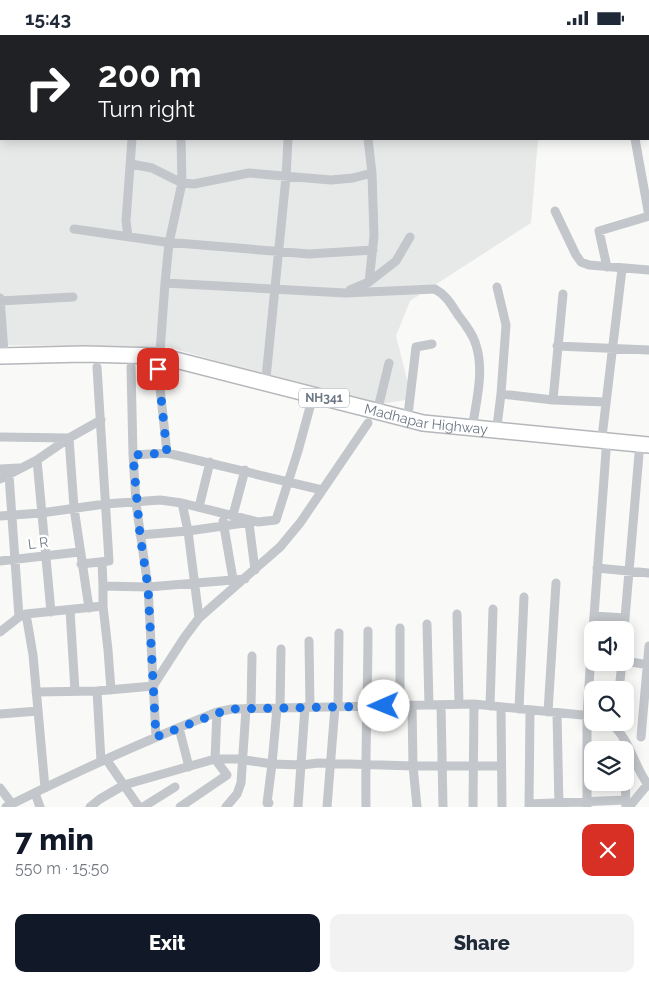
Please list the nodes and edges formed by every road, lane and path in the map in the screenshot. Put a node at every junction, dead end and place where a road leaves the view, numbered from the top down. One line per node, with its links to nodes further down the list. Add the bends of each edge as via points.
1 (132, 140): 6 (street)
2 (181, 140): 9 (street)
3 (288, 140): 8 (street)
4 (368, 140): 7 (street)
5 (635, 140): 10 (street)
6 (131, 164): 9 (street, via 152,168); 14 (street, via 126,221)
7 (372, 173): 8 (street, via 331,180); 17 (street)
8 (286, 177): 9 (street, via 249,173 194,184); 18 (street)
9 (182, 183): 16 (street)
10 (646, 186): 12 (street)
11 (556, 211): 19 (street, via 581,261)
12 (649, 216): 19 (street, via 600,231)
13 (74, 229): 14 (street)
14 (128, 236): 16 (street)
15 (410, 237): 22 (street, via 396,261)
16 (169, 243): 18 (street); 23 (street)
17 (373, 250): 18 (street); 22 (street)
18 (278, 252): 25 (street)
19 (606, 267): 20 (street)
20 (622, 269): 21 (street); 32 (street)
21 (649, 270)
22 (370, 282): 26 (street)
23 (164, 283): 25 (street); 34 (street)
24 (497, 287): 41 (street, via 506,325)
25 (274, 289): 26 (street); 40 (street)
26 (346, 293): 49 (street, via 425,288 435,289 444,295 476,344 480,364)
27 (563, 294): 31 (street)
28 (73, 297): 29 (street)
29 (0, 300): 35 (street)
30 (432, 344): 46 (street, via 416,347)
31 (557, 347): 32 (street); 42 (street)
32 (613, 349): 33 (street); 43 (street)
33 (649, 350)
34 (160, 352)
35 (1, 358): 54 (highway, Madhapar Highway / NH341, via 84,354 160,356 423,423)
36 (389, 363): 45 (street)
37 (97, 367): 47 (street)
38 (131, 367): 57 (street)
39 (158, 369): 56 (street)
40 (266, 378)
41 (501, 394): 42 (street); 50 (street)
42 (553, 399): 43 (street)
43 (606, 401): 52 (street)
44 (310, 407): 65 (street)
45 (378, 408)
46 (408, 415)
47 (101, 420): 53 (street); 69 (street)
48 (368, 423): 66 (street)
49 (473, 423)
50 (497, 426)
51 (0, 437): 53 (street)
52 (602, 437)
53 (70, 438): 58 (street); 71 (street)
54 (646, 450): 89 (street)
55 (606, 451): 87 (street)
56 (167, 453): 57 (street); 59 (street)
57 (133, 455): 67 (street)
58 (38, 460): 60 (street); 72 (street)
59 (210, 463): 62 (street); 70 (street)
60 (21, 468): 61 (street); 63 (street)
61 (0, 469)
62 (245, 470): 65 (street); 76 (street)
63 (9, 475): 64 (street); 75 (street)
64 (0, 479)
65 (289, 481): 66 (street); 77 (street, via 276,520)
66 (322, 490): 88 (street, via 280,547)
67 (136, 503): 68 (street); 69 (street); 80 (street)
68 (182, 503): 70 (street); 79 (street)
69 (106, 504): 71 (street); 85 (street, via 109,561)
70 (199, 507): 73 (street)
71 (74, 508): 72 (street); 81 (street)
72 (41, 513): 75 (street); 82 (street)
73 (223, 513): 76 (street); 78 (street)
74 (0, 515): 75 (street)
75 (11, 515): 83 (street)
76 (233, 515): 77 (street)
77 (254, 522): 78 (street); 88 (street)
78 (224, 525): 79 (street); 91 (street)
79 (188, 531): 80 (street); 93 (street)
80 (140, 535): 96 (street)
81 (79, 552): 82 (street, L R); 86 (street)
82 (46, 555): 83 (street, L R); 102 (street)
83 (15, 560): 84 (street, L R); 105 (street)
84 (0, 561)
85 (102, 562): 86 (street); 95 (street)
86 (81, 564): 99 (street)
87 (598, 568): 89 (street); 104 (street)
88 (255, 570): 92 (street)
89 (629, 571): 90 (street); 106 (street)
90 (649, 573)
91 (233, 579): 92 (street); 93 (street)
92 (245, 579): 107 (street)
93 (195, 583): 96 (street); 107 (street)
94 (556, 583): 142 (street)
95 (103, 586): 96 (street); 98 (street)
96 (148, 587): 121 (street)
97 (524, 597): 139 (street)
98 (103, 606): 99 (street); 122 (street)
99 (89, 608): 101 (street)
100 (493, 609): 133 (street)
101 (70, 610): 102 (street); 123 (street)
102 (51, 612): 105 (street)
103 (457, 613): 130 (street)
104 (594, 615): 106 (street); 108 (street)
105 (22, 616): 112 (street); 125 (street, via 33,655)
106 (625, 618): 109 (street)
107 (199, 619): 121 (street)
108 (594, 621)
109 (625, 621)
110 (426, 624): 128 (street)
111 (400, 628): 132 (street)
112 (1, 629)
113 (368, 631): 131 (street)
114 (339, 633): 135 (street)
115 (310, 641): 134 (street)
116 (649, 646): 120 (street)
117 (281, 649): 137 (street)
118 (252, 656): 138 (street)
119 (634, 663): 120 (street)
120 (648, 665): 150 (street)
121 (153, 686): 122 (street); 149 (street)
122 (111, 690): 124 (street)
123 (74, 691): 124 (street); 125 (street)
124 (97, 691): 154 (street)
125 (36, 692): 141 (street)
126 (474, 704): 130 (street); 133 (street); 161 (street)
127 (412, 705): 128 (street); 132 (street); 162 (street)
128 (429, 705): 129 (street)
129 (441, 705): 130 (street); 160 (street)
130 (459, 705)
131 (368, 706): 132 (street); 135 (street); 159 (street)
132 (400, 706)
133 (490, 706): 136 (street)
134 (308, 707): 135 (street); 137 (street); 158 (street)
135 (336, 707): 156 (street)
136 (501, 707): 139 (street); 163 (street)
137 (278, 708): 138 (street); 157 (street)
138 (249, 709): 143 (street); 153 (street)
139 (519, 709): 140 (street)
140 (530, 710): 142 (street); 175 (street)
141 (38, 711): 144 (street); 169 (street)
142 (553, 712): 145 (street); 176 (street)
143 (218, 713): 147 (street); 152 (street)
144 (0, 714)
145 (584, 715)
146 (649, 725): 150 (street)
147 (179, 728): 149 (street); 164 (street)
148 (589, 731): 173 (street)
149 (156, 737): 154 (street)
150 (642, 737): 151 (street)
151 (634, 743)
152 (216, 759): 153 (street); 164 (street); 182 (street, via 227,775)
153 (242, 759): 157 (street); 183 (street, via 241,783)
154 (103, 760): 166 (street); 169 (street)
155 (634, 760): 165 (street)
156 (329, 763): 158 (street); 159 (street); 185 (street)
157 (272, 764): 158 (street); 172 (street, via 267,803)
158 (302, 765): 184 (street)
159 (366, 765): 162 (street); 186 (street)
160 (442, 765): 161 (street); 162 (street); 188 (street)
161 (474, 765): 163 (street); 189 (street)
162 (413, 766): 187 (street)
163 (501, 766): 190 (street)
164 (189, 767): 166 (street)
165 (647, 781): 177 (street)
166 (124, 785): 179 (street); 180 (street)
167 (175, 787): 181 (street)
168 (0, 788): 174 (street)
169 (45, 788): 171 (street)
170 (626, 791): 177 (street)
171 (34, 793): 174 (street); 178 (street)
172 (270, 803)
173 (587, 804): 176 (street); 177 (street)
174 (9, 805)
175 (529, 805): 176 (street)
176 (559, 805)
177 (627, 805)
178 (40, 807)
179 (90, 807)
180 (139, 807)
181 (143, 807)
182 (180, 807)
183 (226, 807)
184 (298, 807)
185 (327, 807)
186 (366, 807)
187 (417, 807)
188 (443, 807)
189 (473, 807)
190 (502, 807)

